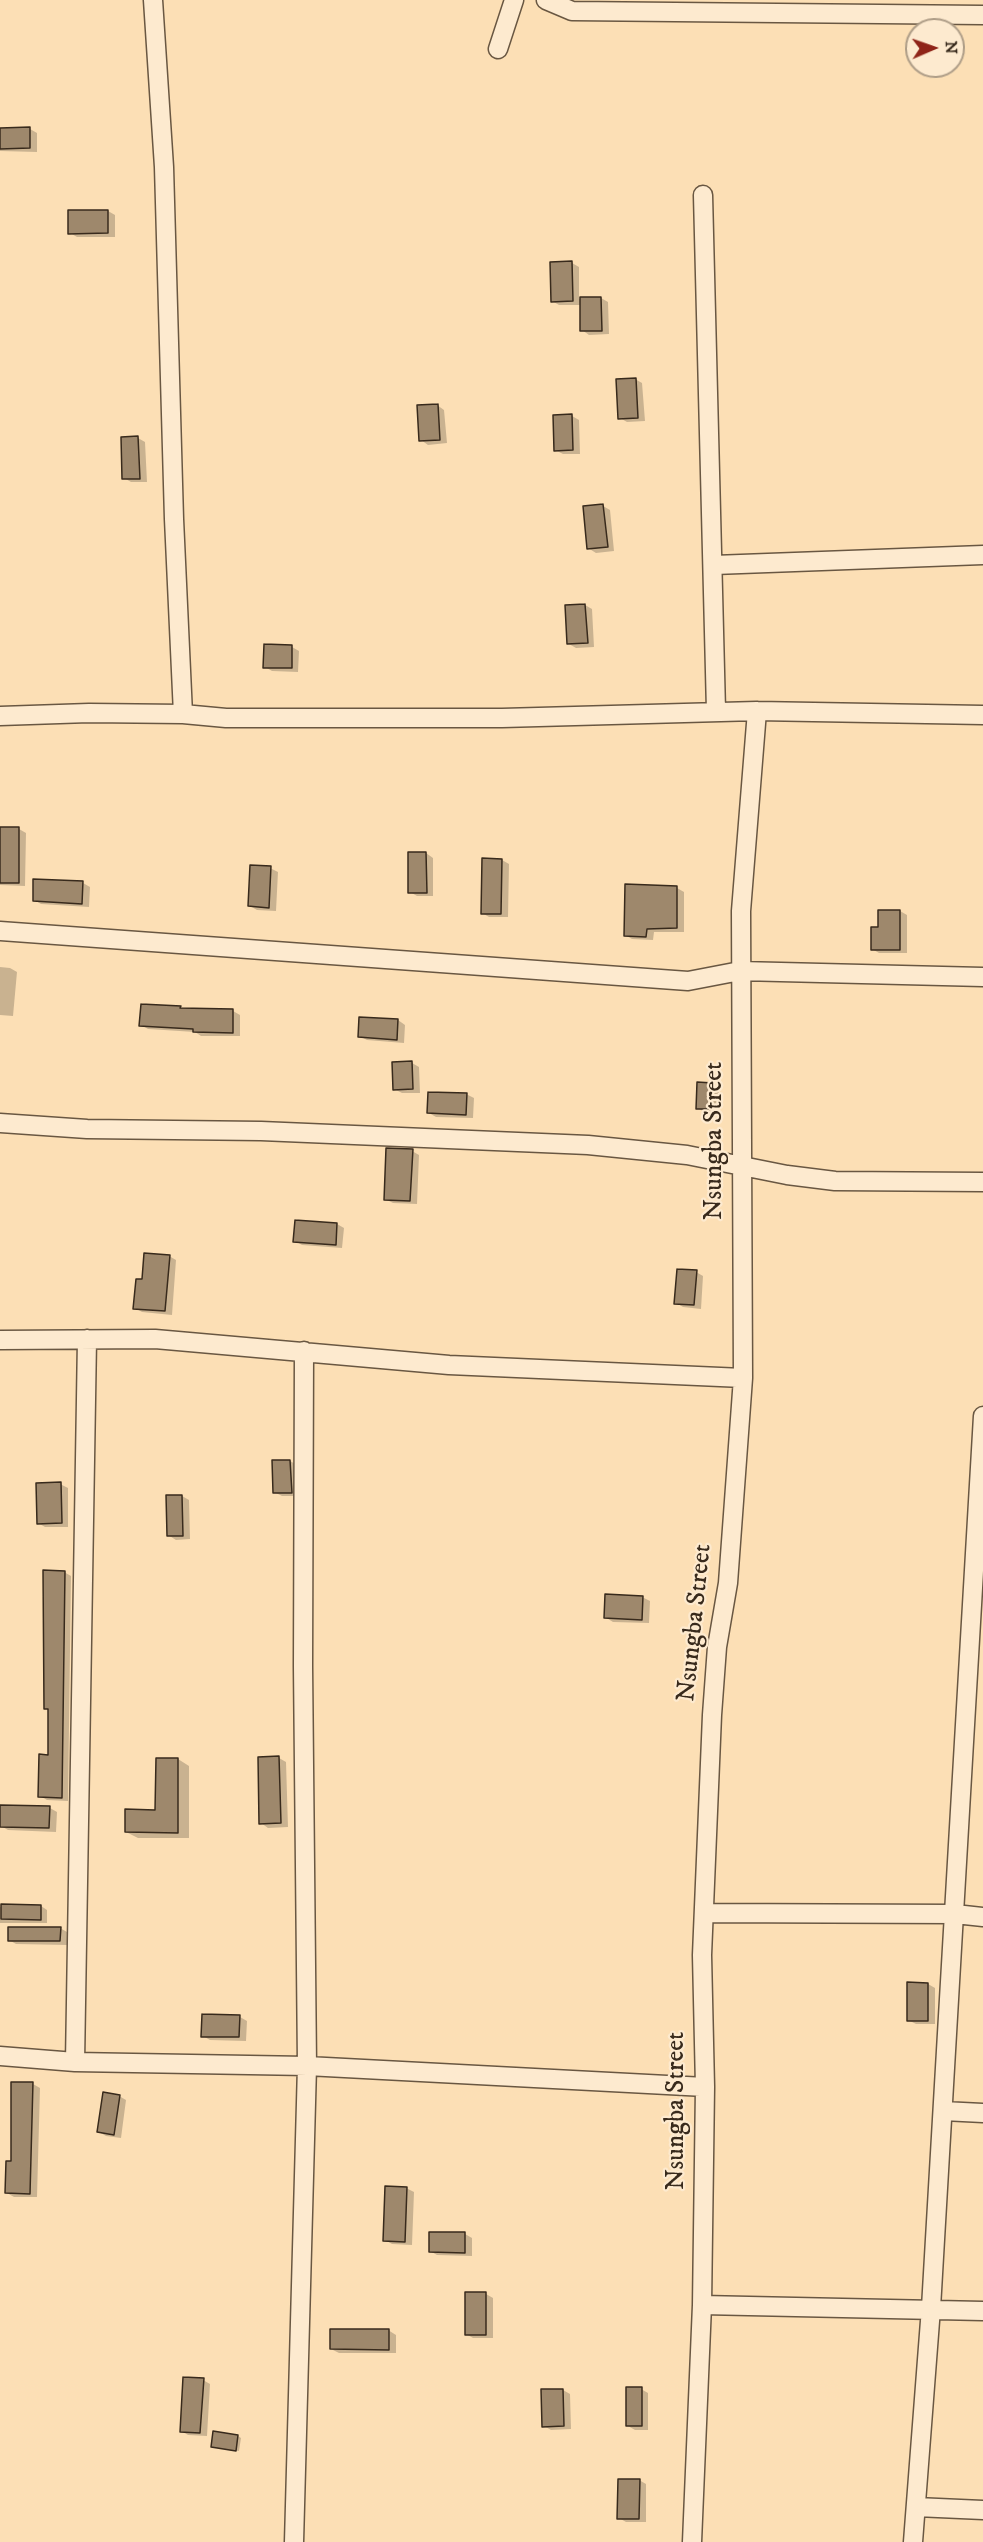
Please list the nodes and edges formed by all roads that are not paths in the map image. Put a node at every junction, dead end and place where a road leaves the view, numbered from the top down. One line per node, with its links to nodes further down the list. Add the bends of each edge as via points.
1 (153, 0): 11 (street, via 164,167)
2 (514, 0): 5 (street)
3 (546, 0): 4 (street, via 572,11)
4 (983, 15)
5 (498, 49)
6 (703, 195): 8 (street)
7 (983, 555): 8 (street)
8 (714, 565): 9 (street)
9 (716, 711): 10 (street); 11 (street, via 502,718 226,718)
10 (757, 711): 12 (street); 15 (street, Nsungba Street)
11 (183, 714): 13 (street)
12 (983, 715)
13 (0, 716)
14 (0, 931): 15 (street, via 688,981)
15 (740, 971): 16 (street); 18 (street, Nsungba Street)
16 (983, 977)
17 (0, 1123): 18 (street, via 588,1145 687,1155)
18 (741, 1166): 19 (street, via 835,1181); 23 (street, Nsungba Street)
19 (983, 1182)
20 (87, 1339): 21 (street); 22 (street, via 155,1339); 29 (street)
21 (0, 1340)
22 (304, 1351): 23 (street, via 449,1365); 30 (street)
23 (743, 1378): 25 (street, Nsungba Street, via 728,1582 717,1647)
24 (983, 1423): 26 (street)
25 (704, 1913): 26 (street); 31 (street, Nsungba Street)
26 (955, 1914): 27 (street); 32 (street)
27 (983, 1917)
28 (0, 2056): 29 (street)
29 (75, 2062): 30 (street)
30 (308, 2066): 31 (street); 39 (street)
31 (705, 2087): 34 (street, Nsungba Street)
32 (943, 2111): 33 (street); 35 (street)
33 (983, 2113)
34 (702, 2306): 35 (street); 40 (street, Nsungba Street)
35 (931, 2308): 36 (street); 37 (street)
36 (983, 2311)
37 (916, 2507): 38 (street); 41 (street)
38 (983, 2510)
39 (294, 2542)
40 (692, 2542)
41 (913, 2542)

